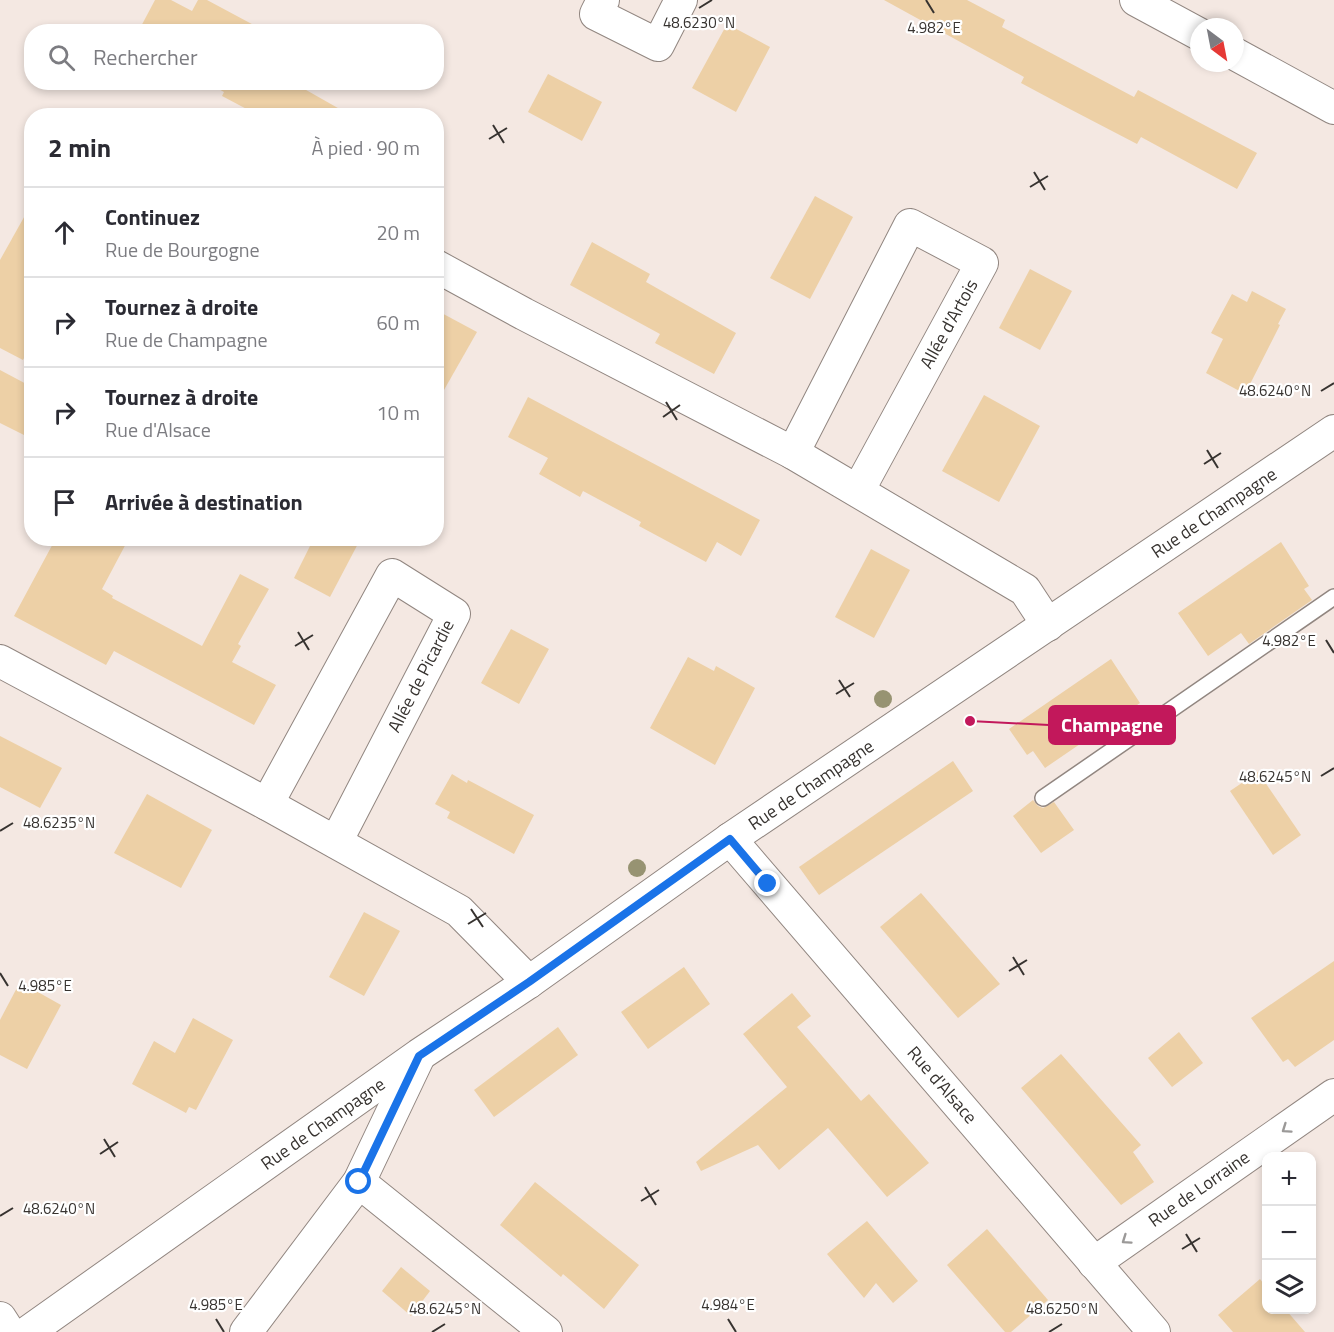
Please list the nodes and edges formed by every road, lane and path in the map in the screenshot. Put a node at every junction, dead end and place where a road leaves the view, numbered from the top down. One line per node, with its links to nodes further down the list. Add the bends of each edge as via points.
1 (603, 0): 2 (street, via 596,14 658,45)
2 (681, 0)
3 (1136, 0): 4 (street)
4 (1190, 29)
5 (1244, 58): 6 (street)
6 (1330, 97)
7 (444, 270): 9 (street)
8 (1334, 431): 12 (street, Rue de Champagne)
9 (793, 453): 10 (street); 10 (street, Allée d'Artois, via 910,225 982,263)
10 (858, 491): 12 (street, via 1025,590)
11 (1334, 597): 14 (lane)
12 (1048, 625): 16 (street, Rue de Champagne)
13 (0, 661): 15 (street)
14 (1043, 798)
15 (267, 804): 17 (street); 17 (street, Allée de Picardie, via 392,575 454,614)
16 (730, 839): 18 (street, Rue de Champagne); 22 (street, Rue d'Alsace)
17 (336, 842): 18 (street, via 459,911)
18 (529, 982): 19 (street, Rue de Champagne)
19 (419, 1056): 21 (street); 25 (street, Rue de Champagne)
20 (1334, 1095): 22 (street, Rue de Lorraine, one-way to 22)
21 (359, 1182): 26 (street); 27 (street)
22 (1094, 1263): 28 (street, Rue d'Alsace)
23 (0, 1318): 24 (street)
24 (9, 1332)
25 (28, 1332)
26 (246, 1332)
27 (546, 1332)
28 (1154, 1332)

